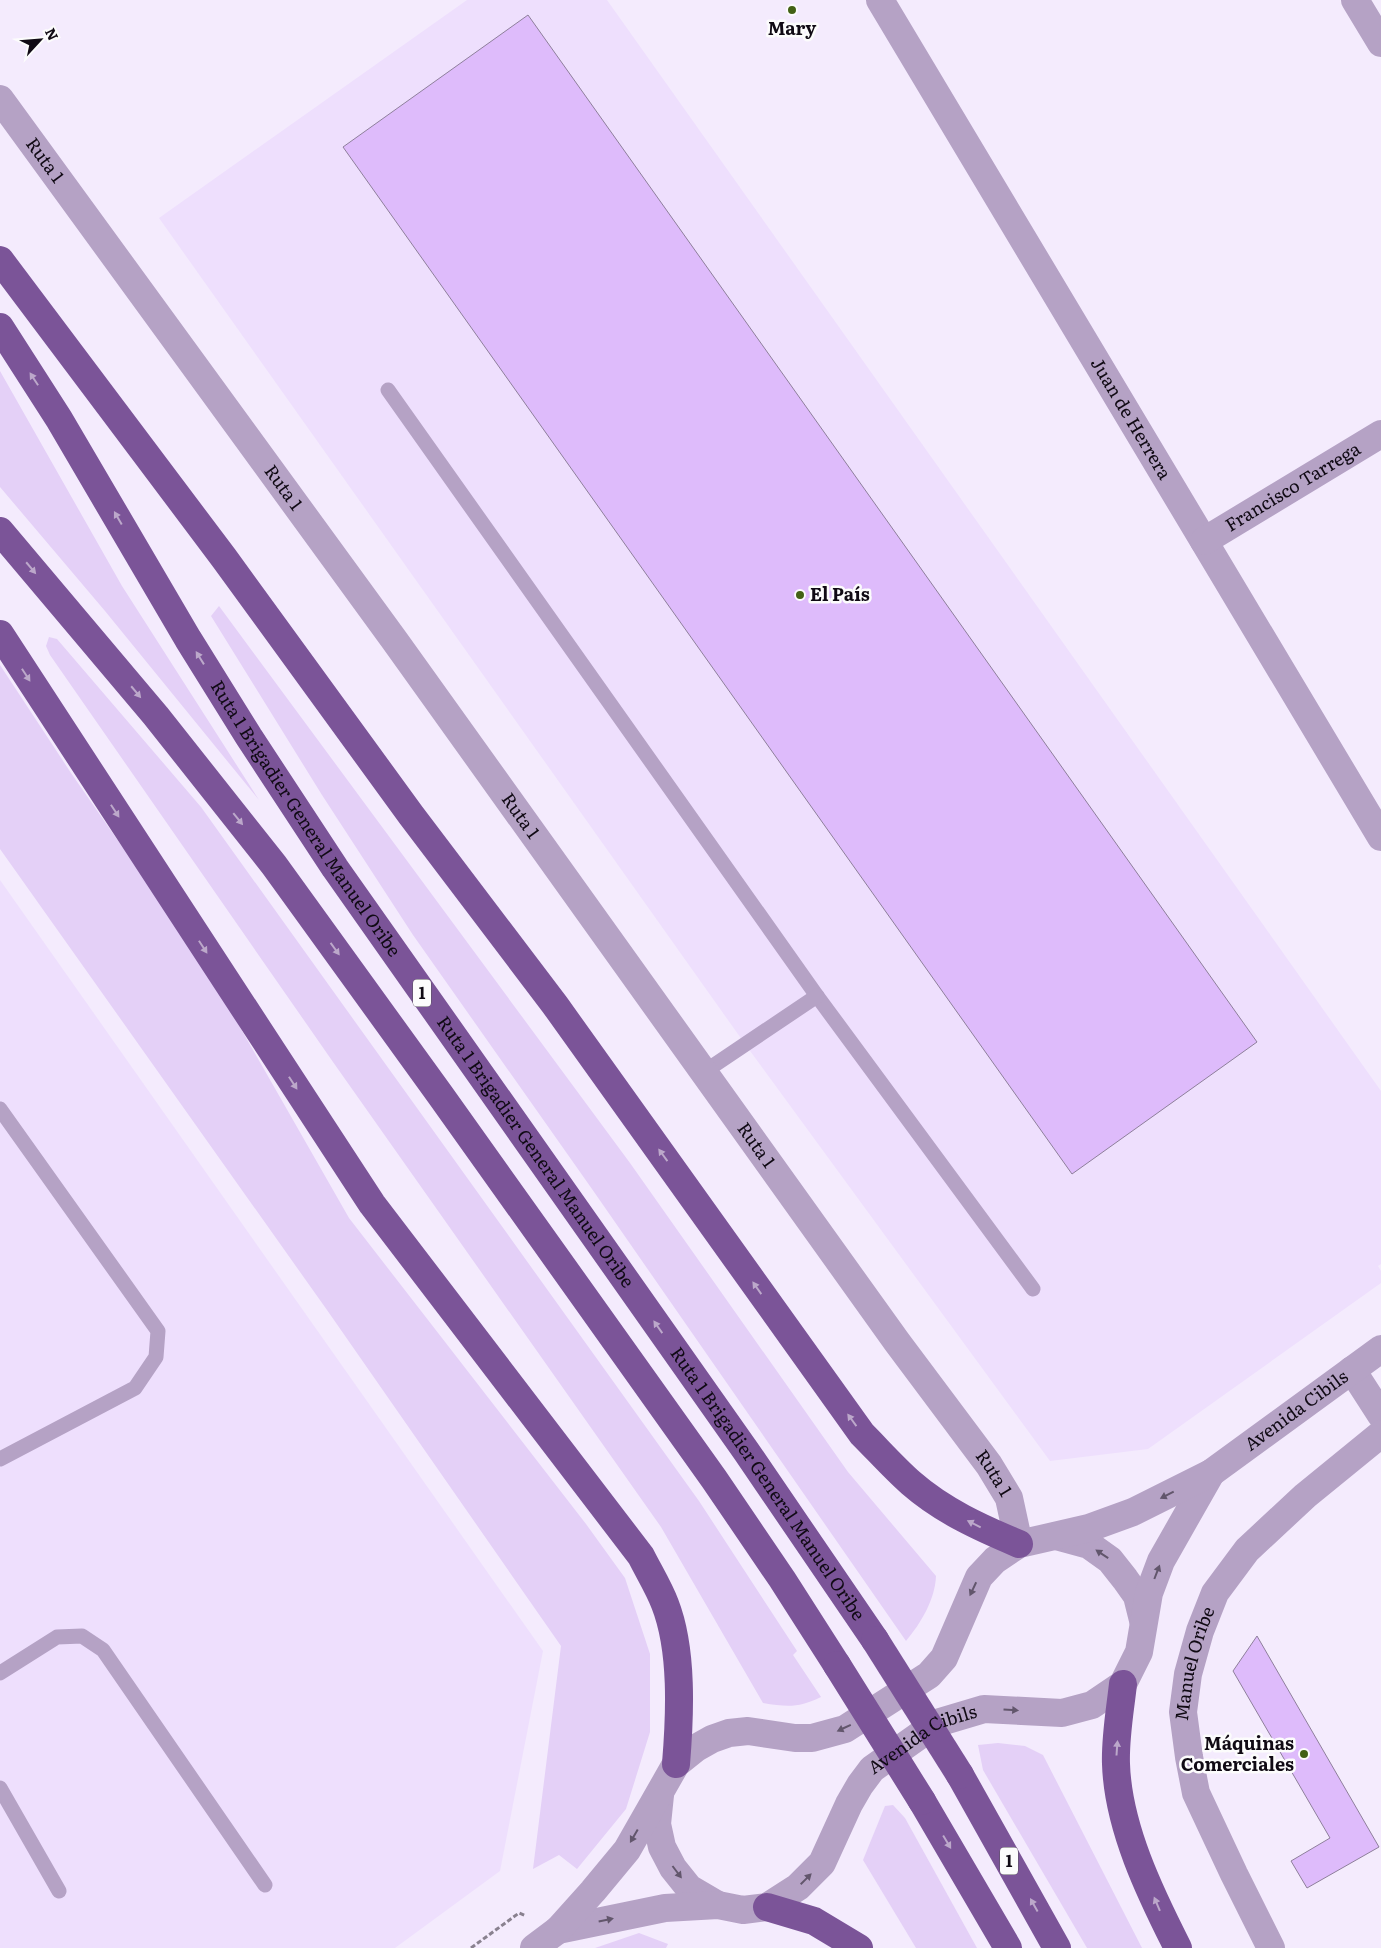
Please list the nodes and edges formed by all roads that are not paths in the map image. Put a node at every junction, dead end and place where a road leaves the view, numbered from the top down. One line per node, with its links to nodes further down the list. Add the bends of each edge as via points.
1 (880, 0): 10 (street, Juan de Herrera)
2 (1355, 0): 3 (street)
3 (1381, 43)
4 (0, 99): 14 (street, Ruta 1)
5 (0, 260): 24 (highway, one-way to 5, via 974,1525 911,1484 862,1434 555,1005)
6 (0, 327): 39 (highway, Ruta 1 Brigadier General Manuel Oribe / 1, one-way to 6, bridge, via 960,1775 875,1640 746,1451 334,868 233,712 59,418)
7 (388, 390): 13 (lane)
8 (1381, 434): 10 (street, Francisco Tarrega)
9 (0, 531): 38 (highway, one-way to 38, bridge, via 156,716 274,865 714,1478 837,1665)
10 (1204, 541): 12 (street, Juan de Herrera)
11 (0, 634): 28 (highway, one-way to 28, via 372,1204 641,1556 666,1604 675,1644 680,1713)
12 (1381, 837)
13 (817, 996): 14 (lane); 16 (lane)
14 (704, 1072): 24 (street, Ruta 1, via 989,1465 1010,1498)
15 (0, 1109): 21 (lane, via 158,1331 156,1357 135,1388)
16 (1033, 1289)
17 (1381, 1350): 18 (street, Avenida Cibils)
18 (1352, 1370): 19 (street); 22 (street, Avenida Cibils)
19 (1381, 1415)
20 (1381, 1434): 41 (street, Manuel Oribe, via 1247,1550 1215,1593 1188,1674 1183,1712 1196,1792)
21 (0, 1459)
22 (1211, 1473): 23 (street, Avenida Cibils, one-way to 23, via 1133,1512); 25 (street, Avenida Cibils, one-way to 22, via 1149,1593 1161,1561)
23 (1056, 1536): 24 (street, Avenida Cibils); 25 (street, one-way to 23, via 1137,1596 1110,1560 1088,1545)
24 (1019, 1544): 28 (street, Avenida Cibils, one-way to 28, via 995,1560 979,1577 944,1658 929,1675 845,1729 812,1738 748,1731 729,1733 696,1748)
25 (1144, 1624): 27 (street, Avenida Cibils, via 1140,1652)
26 (0, 1673): 31 (lane, via 57,1637 82,1636 103,1650)
27 (1123, 1684): 34 (street, Avenida Cibils, one-way to 27, via 798,1887 822,1863 849,1804 872,1769 936,1723 984,1709 1062,1713 1092,1705); 40 (highway, one-way to 27, via 1131,1842 1121,1802 1116,1764)
28 (676, 1764): 30 (street, Avenida Cibils)
29 (0, 1788): 32 (lane)
30 (660, 1794): 33 (street, one-way to 33, via 657,1824 662,1847 689,1888); 35 (street, Avenida Cibils, one-way to 35, via 626,1850)
31 (265, 1885)
32 (59, 1890)
33 (718, 1905): 34 (street, Avenida Cibils, via 743,1910); 35 (street, Avenida Cibils, one-way to 33, via 665,1908)
34 (767, 1907): 37 (highway, via 814,1921)
35 (558, 1930): 36 (street, Avenida Cibils)
36 (534, 1948)
37 (859, 1948)
38 (1008, 1948)
39 (1057, 1948)
40 (1178, 1948)
41 (1271, 1948)

